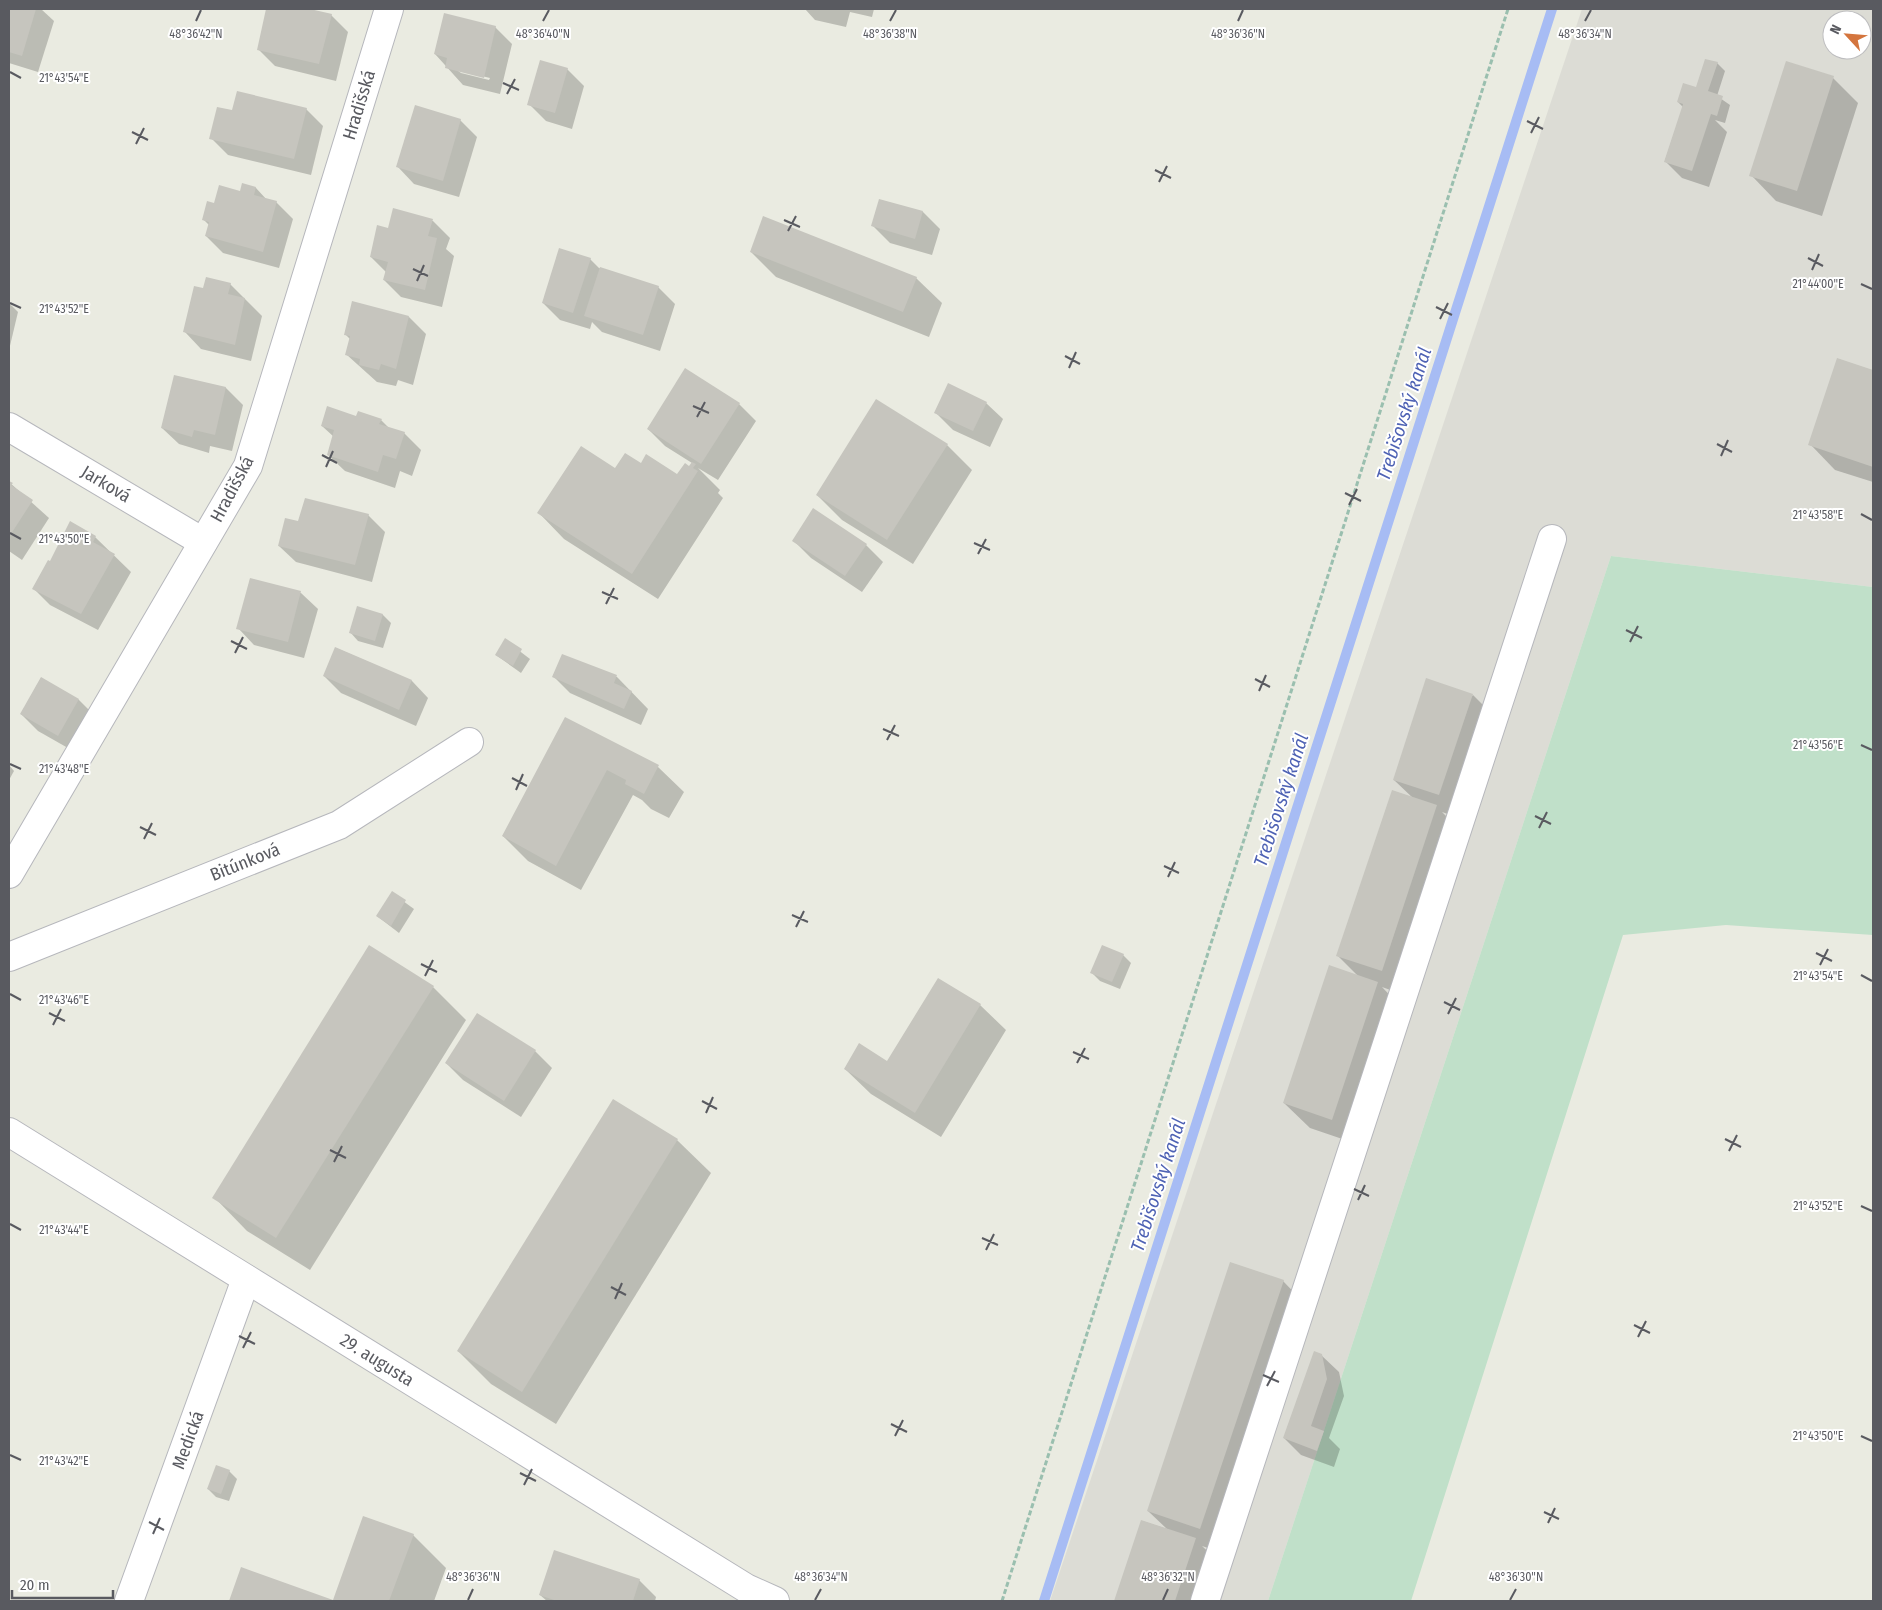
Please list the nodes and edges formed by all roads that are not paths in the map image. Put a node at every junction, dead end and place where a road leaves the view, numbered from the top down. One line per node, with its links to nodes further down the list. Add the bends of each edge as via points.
1 (389, 9): 4 (street, Hradišská, via 248,466)
2 (9, 427): 4 (street, Jarková)
3 (1552, 539): 12 (street)
4 (203, 542): 6 (street, Hradišská)
5 (468, 742): 7 (street, Bitúnková, via 339,825)
6 (9, 874)
7 (9, 956)
8 (9, 1132): 9 (street, 29. augusta)
9 (246, 1279): 10 (street, Medická); 11 (street, 29. augusta, via 746,1588)
10 (129, 1601)
11 (775, 1601)
12 (1204, 1601)

